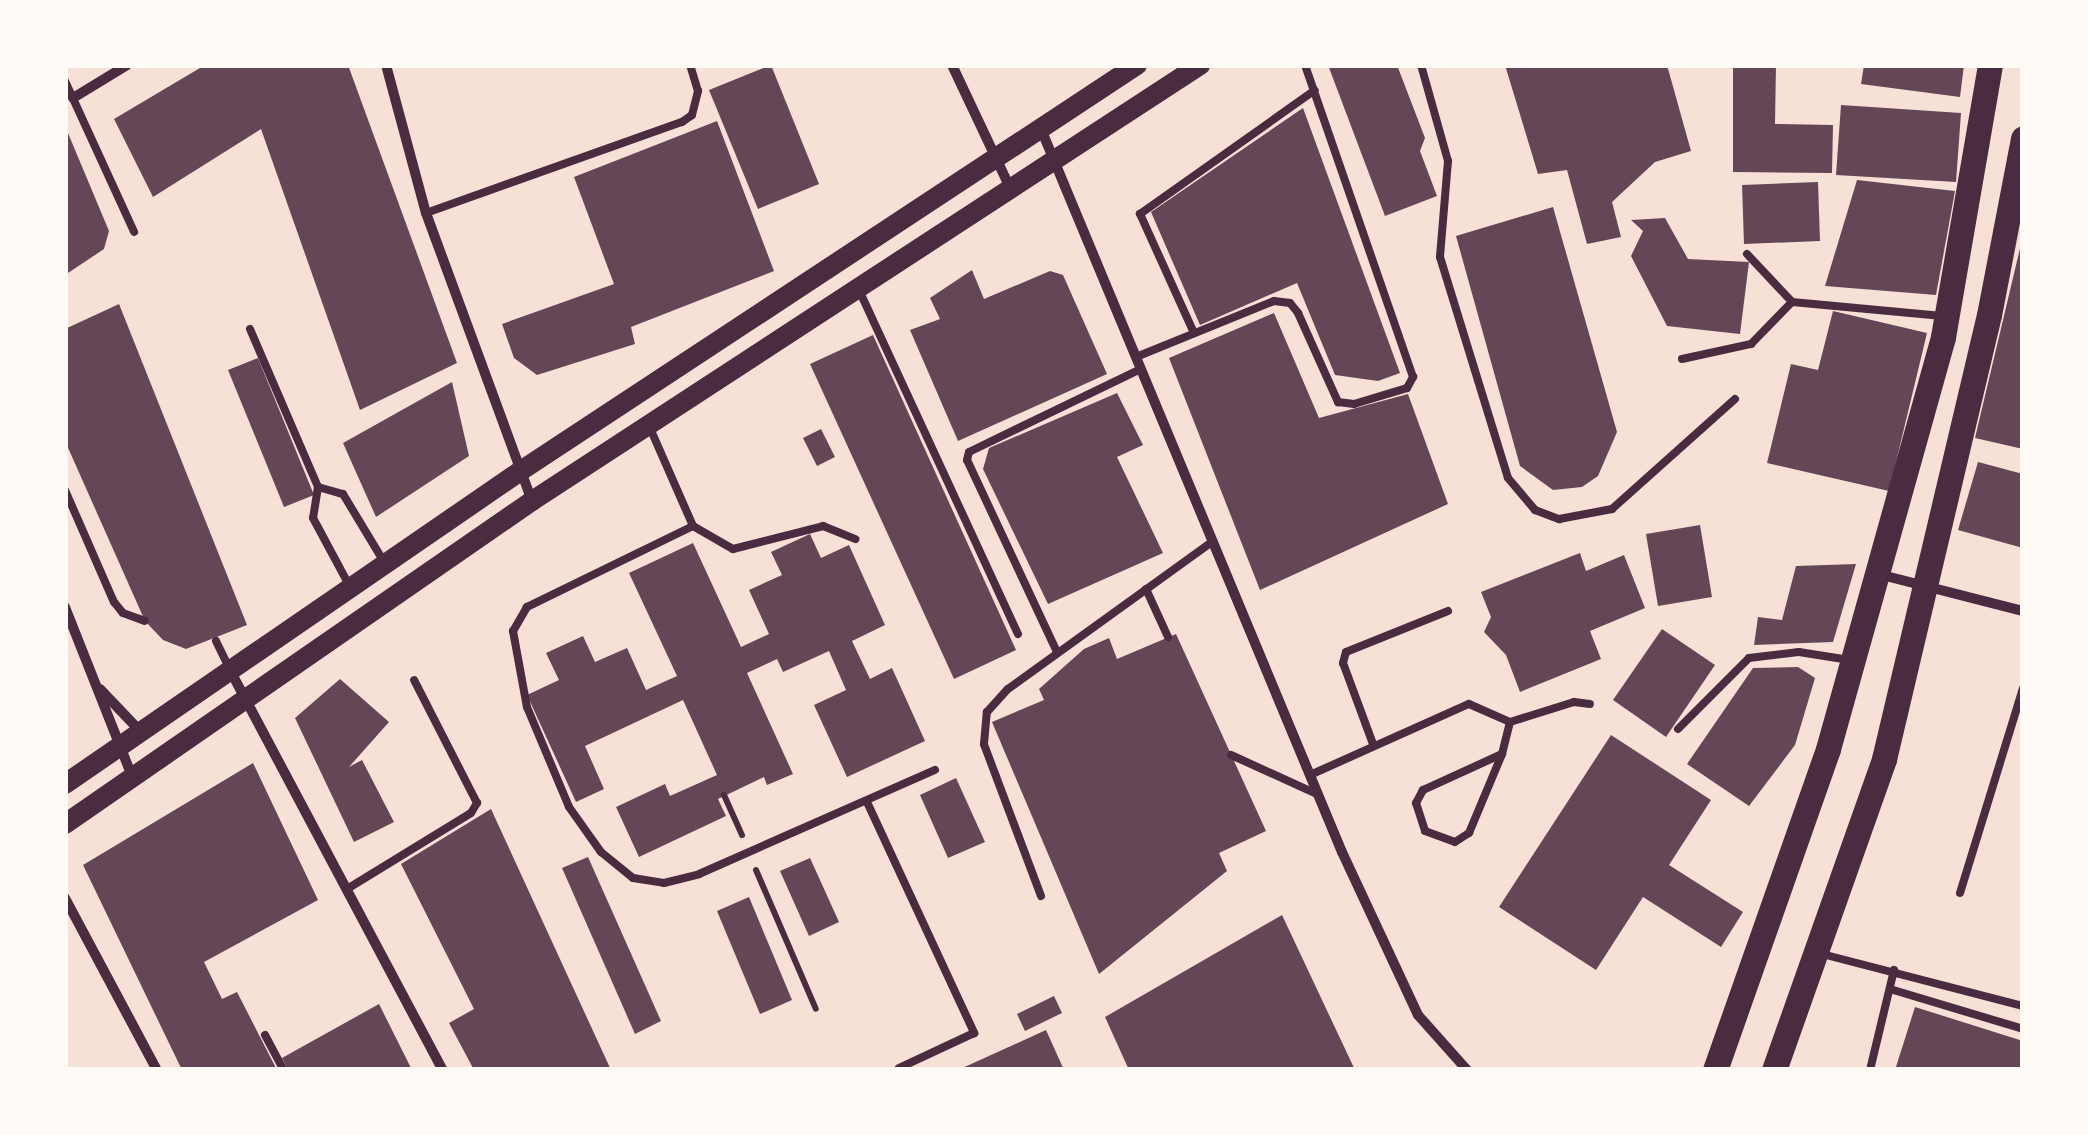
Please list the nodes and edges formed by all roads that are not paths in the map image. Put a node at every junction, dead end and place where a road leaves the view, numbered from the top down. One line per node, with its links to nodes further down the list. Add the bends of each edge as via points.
1 (127, 65): 12 (street)
2 (386, 65): 18 (street)
3 (690, 65): 18 (lane, via 698,91 692,116 682,122)
4 (952, 65): 15 (street)
5 (1137, 65): 13 (main road)
6 (1200, 65): 16 (main road)
7 (1305, 65): 11 (lane)
8 (1420, 65): 28 (lane, via 1448,161 1440,257 1508,478 1535,510 1559,519 1612,508)
9 (1990, 65): 23 (main road)
10 (65, 81): 12 (lane)
11 (1315, 90): 25 (lane, via 1140,214); 25 (lane, via 1413,377 1407,388 1354,404 1338,402 1290,302 1274,301)
12 (73, 98): 19 (lane)
13 (1041, 129): 15 (main road); 16 (street)
14 (2023, 138): 39 (main road)
15 (995, 158): 17 (street); 30 (main road)
16 (1056, 162): 17 (main road); 27 (street)
17 (1011, 190): 21 (main road)
18 (426, 212): 30 (street)
19 (134, 232)
20 (1747, 254): 22 (lane)
21 (857, 286): 29 (main road); 46 (lane)
22 (1792, 302): 23 (lane); 26 (lane, via 1751,344)
23 (1947, 317): 38 (main road)
24 (250, 329): 31 (lane)
25 (1194, 333): 27 (lane)
26 (1682, 359)
27 (1139, 363): 36 (street); 49 (lane, via 969,452 967,460)
28 (1734, 399)
29 (648, 424): 33 (main road); 34 (lane)
30 (520, 472): 33 (street); 37 (main road)
31 (318, 487): 37 (lane, via 343,494); 41 (lane, via 312,518)
32 (65, 490): 45 (lane, via 114,602)
33 (532, 501): 55 (main road)
34 (693, 526): 35 (lane, via 733,550 823,526); 69 (lane, via 526,608 513,631 517,670 570,807 602,852 633,878 664,883)
35 (856, 539)
36 (1213, 541): 40 (lane); 65 (street)
37 (386, 565): 41 (main road)
38 (1878, 574): 39 (street); 50 (main road)
39 (1928, 586): 44 (street); 75 (main road, via 1884,759)
40 (1146, 588): 47 (lane); 49 (lane)
41 (350, 590): 51 (main road)
42 (65, 608): 53 (street)
43 (1448, 611): 60 (lane, via 1346,652 1343,663)
44 (2023, 611)
45 (145, 621)
46 (1018, 634)
47 (1168, 637)
48 (216, 641): 51 (lane)
49 (1057, 652): 73 (lane, via 997,698 983,728)
50 (1854, 660): 58 (lane, via 1799,652 1748,658); 86 (main road)
51 (231, 672): 55 (street); 59 (main road)
52 (414, 680): 71 (lane, via 477,803 471,813)
53 (96, 685): 59 (street); 61 (street)
54 (2023, 688): 72 (lane)
55 (246, 697): 66 (main road); 71 (street)
56 (1590, 704): 57 (lane, via 1574,702)
57 (1510, 722): 60 (lane, via 1468,704); 62 (lane)
58 (1678, 729)
59 (142, 732): 61 (main road)
60 (1373, 744): 65 (lane)
61 (121, 747): 66 (street); 67 (main road)
62 (1502, 754): 62 (lane, via 1469,833 1455,842 1425,831 1416,803 1423,790)
63 (1231, 755): 68 (lane)
64 (935, 770): 69 (lane)
65 (1310, 775): 68 (street)
66 (132, 776): 70 (main road)
67 (65, 784)
68 (1317, 794): 85 (street, via 1418,1015)
69 (868, 802): 81 (lane, via 974,1033)
70 (65, 824)
71 (347, 888): 84 (street)
72 (1960, 894)
73 (1041, 896)
74 (65, 898): 82 (street)
75 (1818, 953): 76 (lane); 87 (main road)
76 (1894, 970): 77 (lane); 78 (lane)
77 (1890, 990): 79 (lane); 88 (lane)
78 (2023, 1006)
79 (2023, 1029)
80 (265, 1035): 83 (lane)
81 (899, 1068)
82 (157, 1070)
83 (284, 1070)
84 (444, 1070)
85 (1467, 1070)
86 (1715, 1070)
87 (1774, 1070)
88 (1870, 1070)

